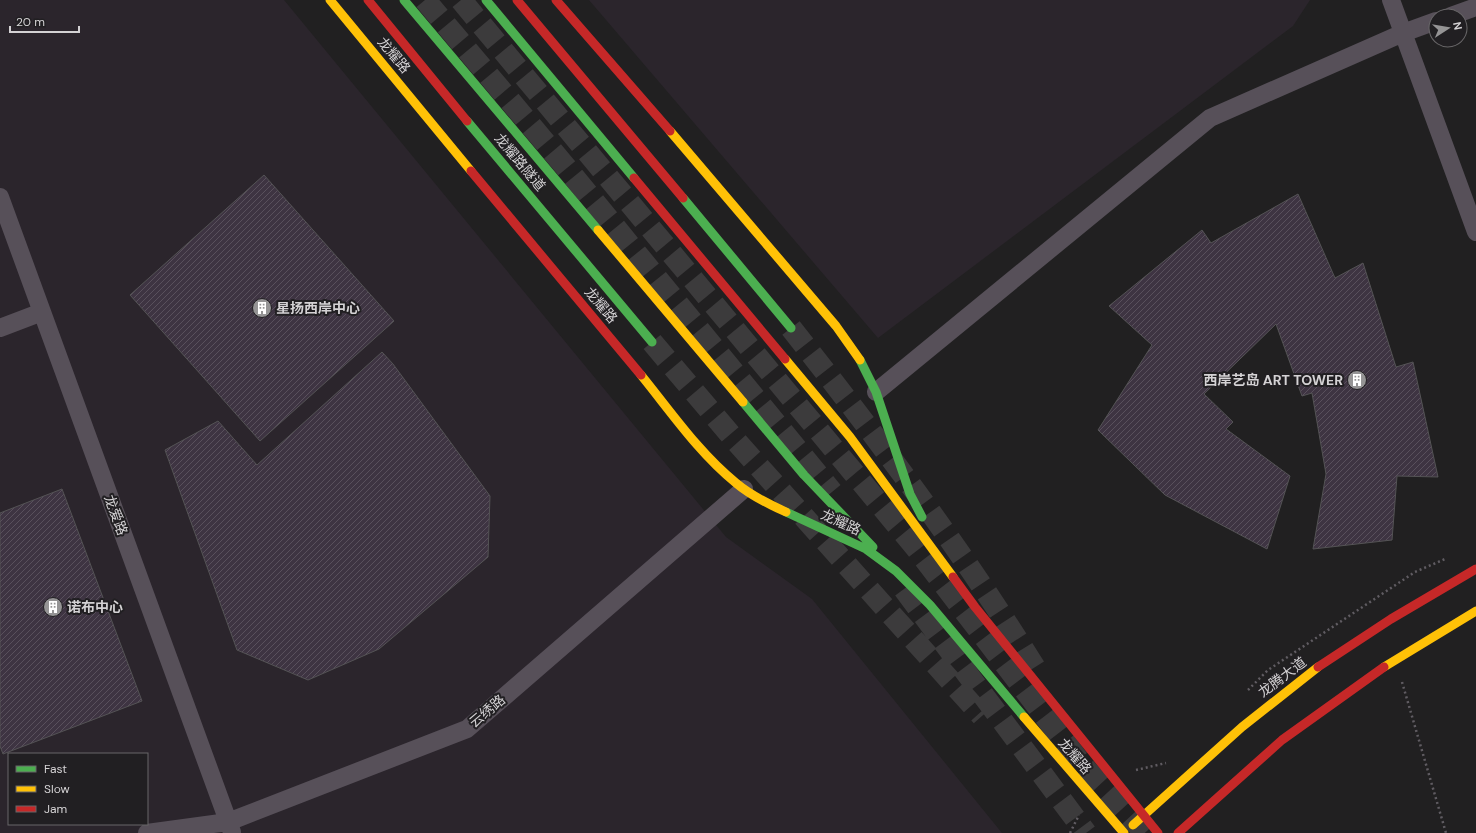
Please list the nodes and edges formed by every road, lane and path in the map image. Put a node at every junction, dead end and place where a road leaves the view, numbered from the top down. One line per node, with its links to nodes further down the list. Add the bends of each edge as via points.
1 (330, 0): 17 (main road, 龙耀路, via 706,454)
2 (368, 0): 15 (main road, 龙耀路隧道)
3 (404, 0): 19 (main road, 龙耀路, via 804,475)
4 (486, 0): 20 (main road, 龙耀路, via 850,436)
5 (516, 0): 14 (main road)
6 (556, 0): 16 (main road, 龙耀路, via 836,326 863,364)
7 (1391, 0): 9 (street)
8 (1428, 24): 9 (street)
9 (1403, 33): 11 (street); 16 (street, via 1210,118)
10 (0, 197): 12 (street, 龙爱路)
11 (1476, 232)
12 (42, 312): 13 (street); 26 (street, 龙爱路)
13 (0, 328)
14 (791, 328)
15 (652, 342)
16 (876, 392): 20 (main road, 龙耀路, via 910,494 933,538)
17 (744, 489): 19 (main road, 龙耀路, via 793,517 866,549); 26 (street, 云绣路, via 467,729)
18 (1476, 569): 25 (main road, 龙腾大道, via 1376,628 1319,667 1258,713)
19 (896, 571): 28 (main road, 龙耀路, via 930,606)
20 (975, 607): 25 (main road, 龙耀路)
21 (1476, 611): 30 (main road, via 1395,659 1340,697 1281,741)
22 (1409, 677): 23 (path)
23 (1402, 681): 24 (path); 31 (path)
24 (1396, 686)
25 (1144, 815): 28 (main road, 龙腾大道); 29 (main road, 龙耀路)
26 (230, 827): 27 (street, 云绣路)
27 (148, 833)
28 (1124, 833)
29 (1158, 833)
30 (1178, 833)
31 (1446, 833)

